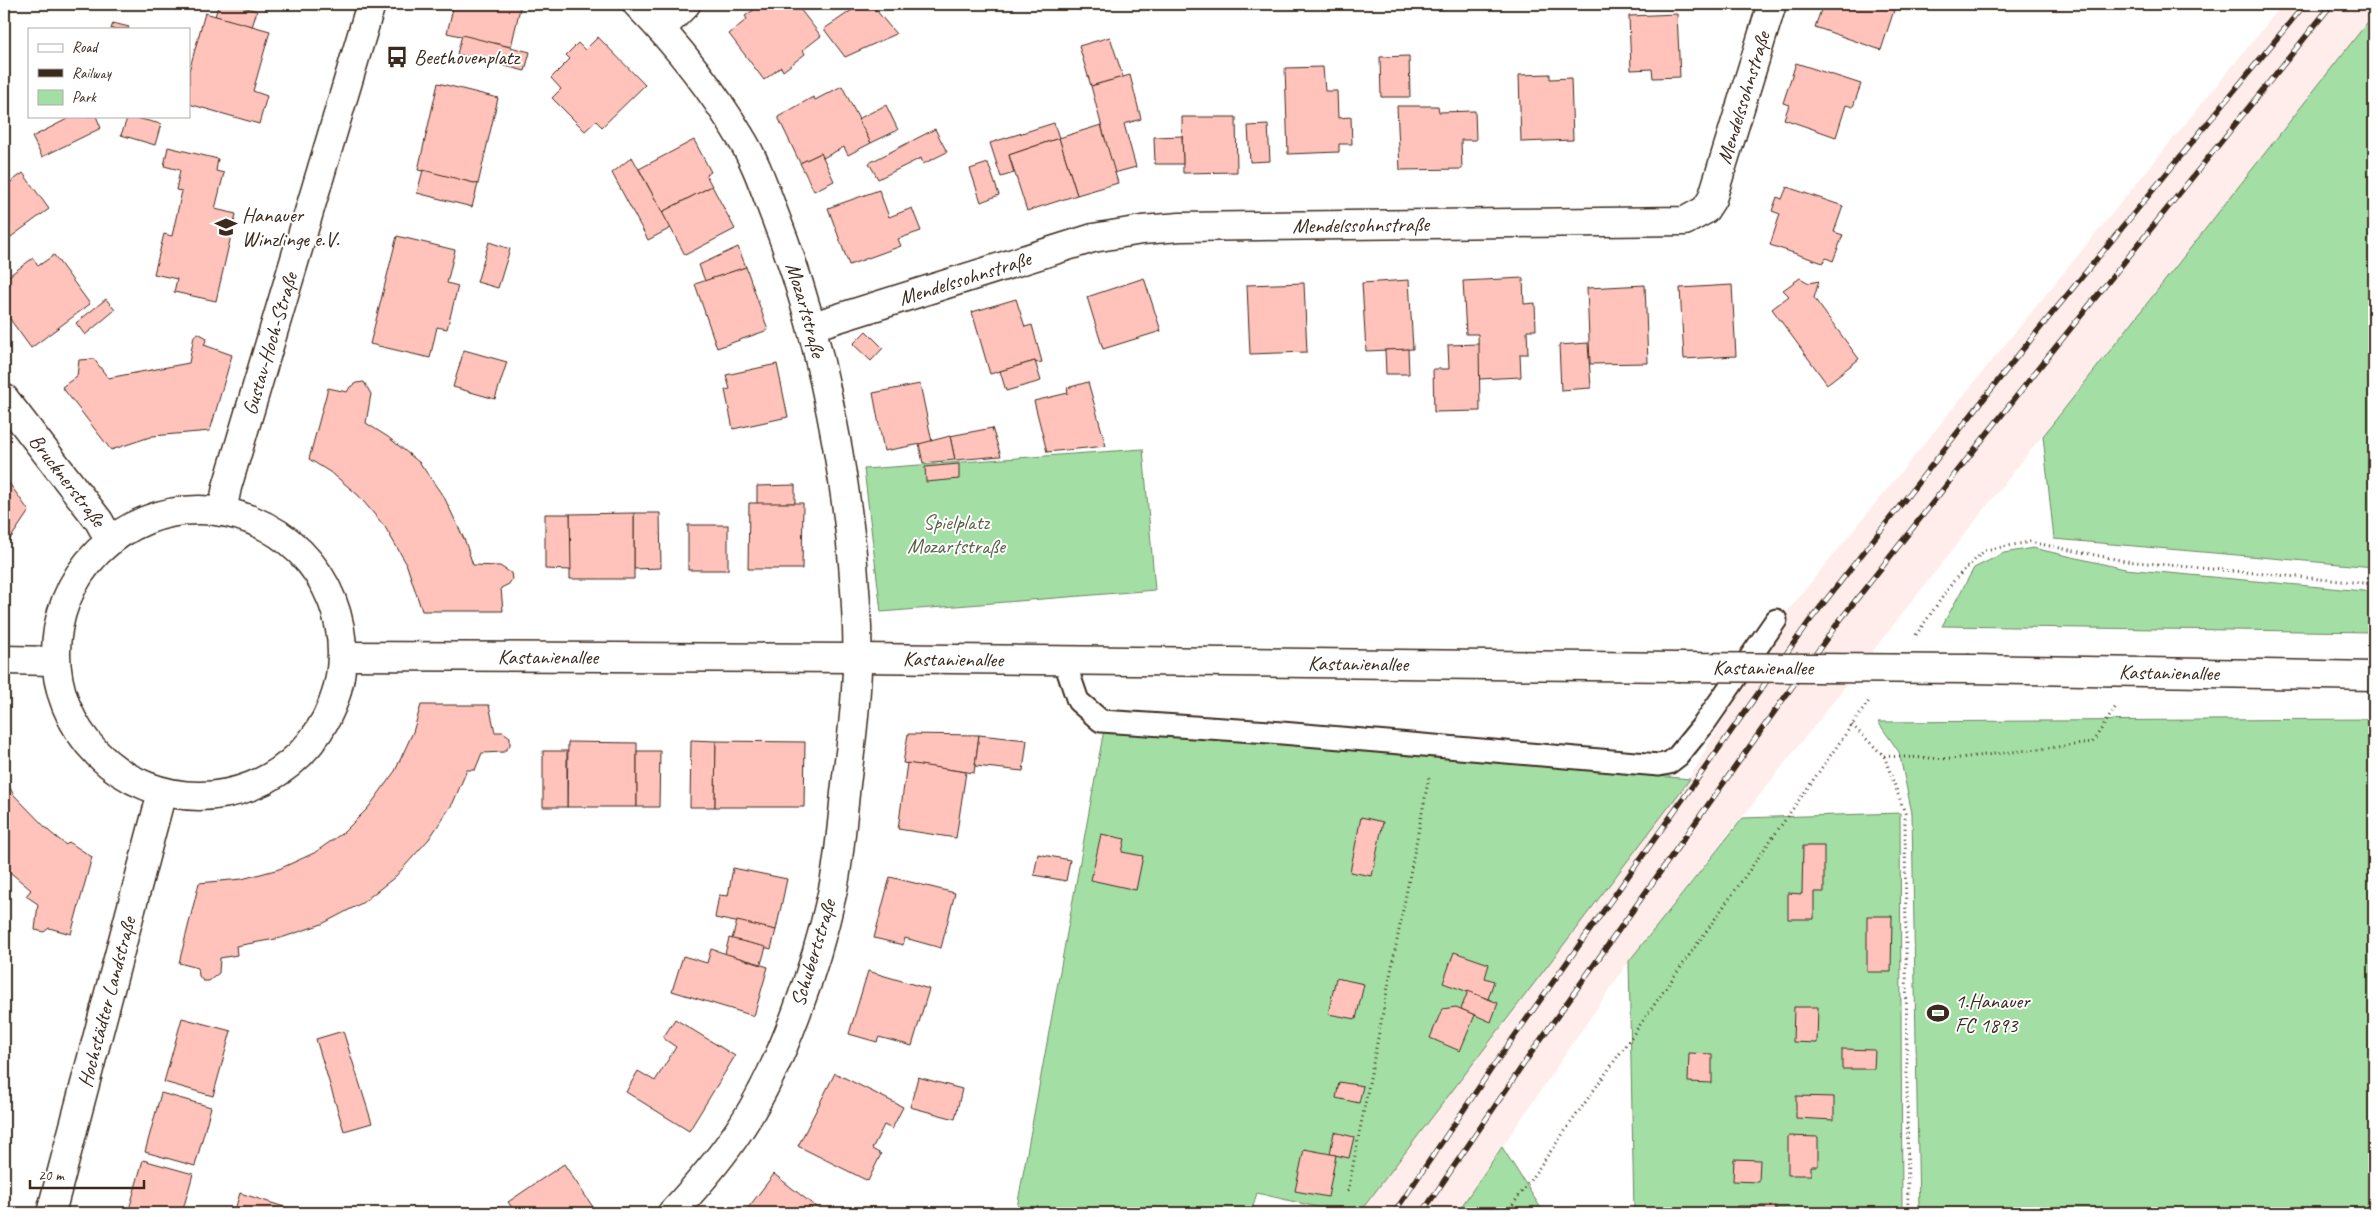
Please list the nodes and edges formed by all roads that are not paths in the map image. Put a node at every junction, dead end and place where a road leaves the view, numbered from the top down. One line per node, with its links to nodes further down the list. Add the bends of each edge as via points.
1 (371, 4): 8 (street, Gustav-Hoch-Straße)
2 (637, 4): 5 (street, Mozartstraße)
3 (686, 4): 5 (street)
4 (1772, 4): 6 (street, Mendelssohnstraße, via 1712,200 1705,210 1685,221 1142,230 1093,238)
5 (661, 29): 6 (street, Mozartstraße, via 692,64 743,140 797,272)
6 (813, 326): 12 (street, Mozartstraße, via 848,515)
7 (4, 398): 9 (street, Brucknerstraße, via 99,521)
8 (222, 512): 9 (street, via 188,510 168,513 144,520); 11 (street, via 274,531 306,557 327,589 339,621)
9 (110, 540): 15 (street, via 89,562 70,591 58,625)
10 (1776, 620): 14 (lane, via 1704,724 1678,756 1659,765 1101,721 1078,702)
11 (343, 656): 12 (street, Kastanienallee); 17 (street, via 338,692 323,727 302,755 275,776 230,795 201,798)
12 (858, 658): 14 (street, Kastanienallee); 19 (street, Schubertstraße, via 852,739 832,892 815,955 773,1070 743,1125 703,1179)
13 (4, 660): 15 (street)
14 (1064, 660): 16 (street, Kastanienallee, bridge)
15 (55, 661): 17 (street, via 67,710 88,745 114,770)
16 (2374, 676)
17 (162, 792): 18 (street, Hochstädter Landstraße)
18 (51, 1213)
19 (672, 1213)

